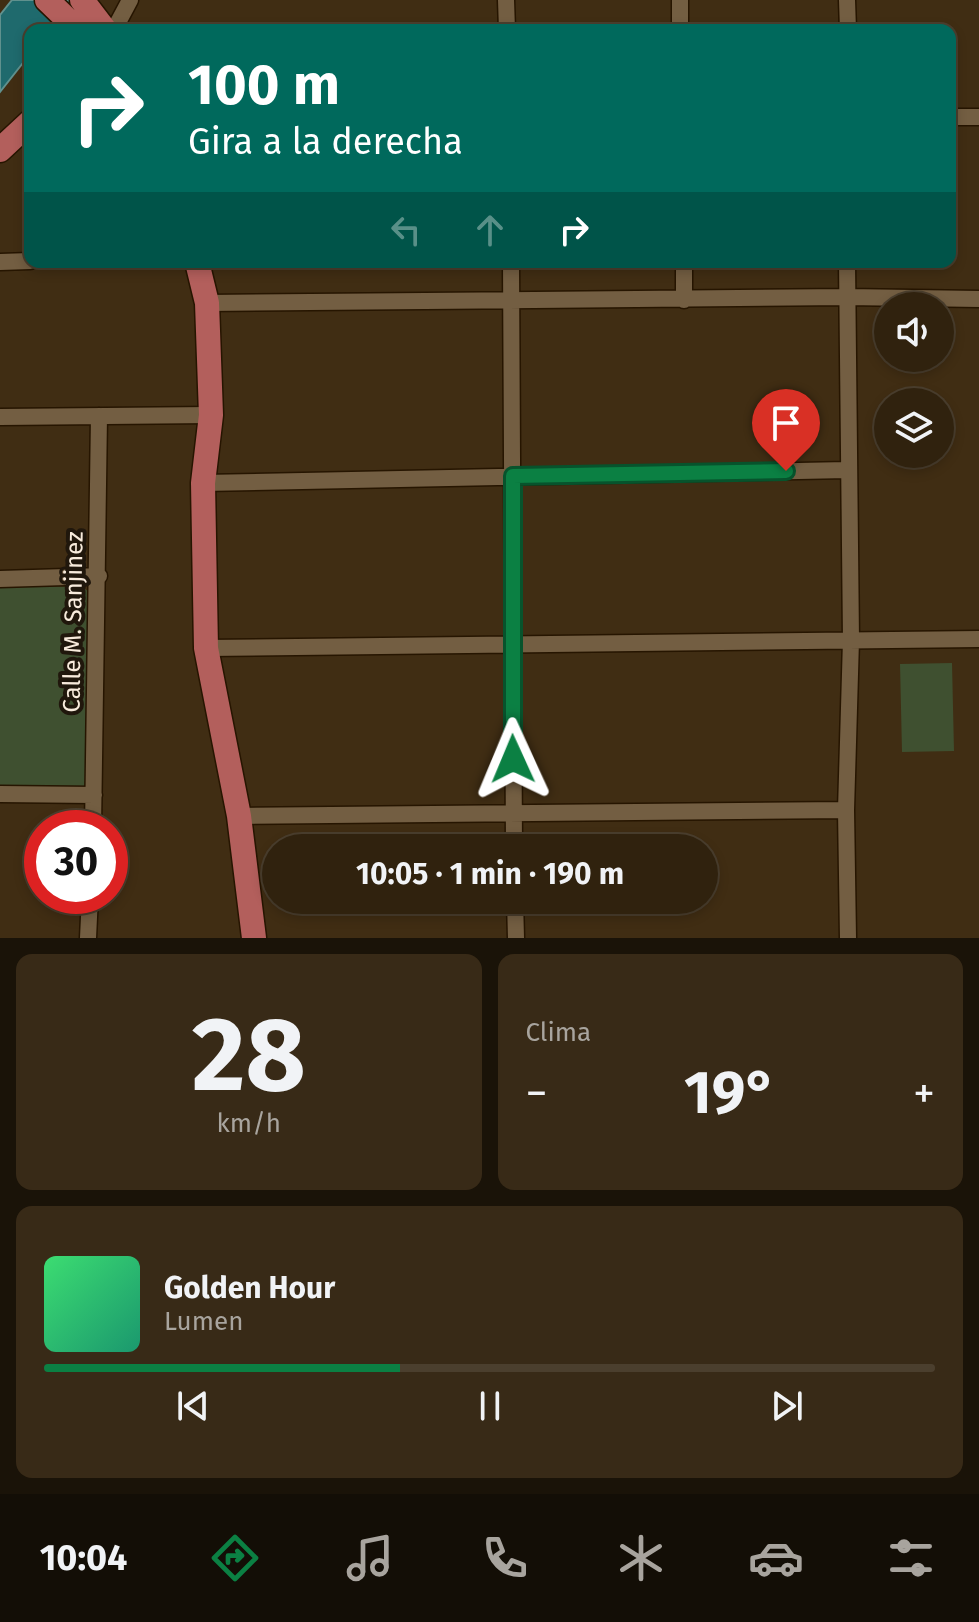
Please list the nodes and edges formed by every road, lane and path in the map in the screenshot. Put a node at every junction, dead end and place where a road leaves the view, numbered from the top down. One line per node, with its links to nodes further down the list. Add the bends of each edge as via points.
1 (47, 0): 6 (main road)
2 (130, 0): 7 (street)
3 (506, 0): 8 (street)
4 (680, 0): 9 (street)
5 (847, 0): 10 (street)
6 (79, 14)
7 (117, 24)
8 (507, 24)
9 (680, 24)
10 (848, 24)
11 (956, 117): 12 (street)
12 (979, 117)
13 (24, 128): 14 (main road)
14 (0, 150)
15 (24, 261): 16 (street)
16 (0, 262)
17 (198, 268): 25 (main road)
18 (511, 268): 24 (street)
19 (684, 268): 23 (street)
20 (847, 268): 21 (street)
21 (847, 297): 22 (street); 23 (street); 29 (street)
22 (979, 299)
23 (684, 300): 24 (street)
24 (511, 302): 25 (street); 30 (street)
25 (207, 303): 26 (main road)
26 (211, 415): 27 (street); 31 (main road)
27 (99, 416): 28 (street); 32 (street, Calle M. Sanjinez)
28 (0, 417)
29 (847, 470): 30 (street); 35 (street)
30 (513, 476): 31 (street); 36 (street)
31 (203, 483): 37 (main road)
32 (99, 576): 33 (street); 39 (street, Calle M. Sanjinez)
33 (0, 579)
34 (979, 639): 35 (street)
35 (851, 640): 36 (street); 41 (street)
36 (512, 645): 37 (street); 43 (street)
37 (206, 648): 42 (main road)
38 (0, 794): 39 (street)
39 (94, 795): 40 (street, Calle M. Sanjinez)
40 (94, 810)
41 (846, 810): 43 (street); 50 (street)
42 (239, 816): 43 (street); 48 (main road)
43 (514, 816): 44 (street)
44 (514, 834)
45 (89, 914): 47 (street)
46 (515, 914): 49 (street)
47 (88, 938)
48 (254, 938)
49 (516, 938)
50 (848, 938)

